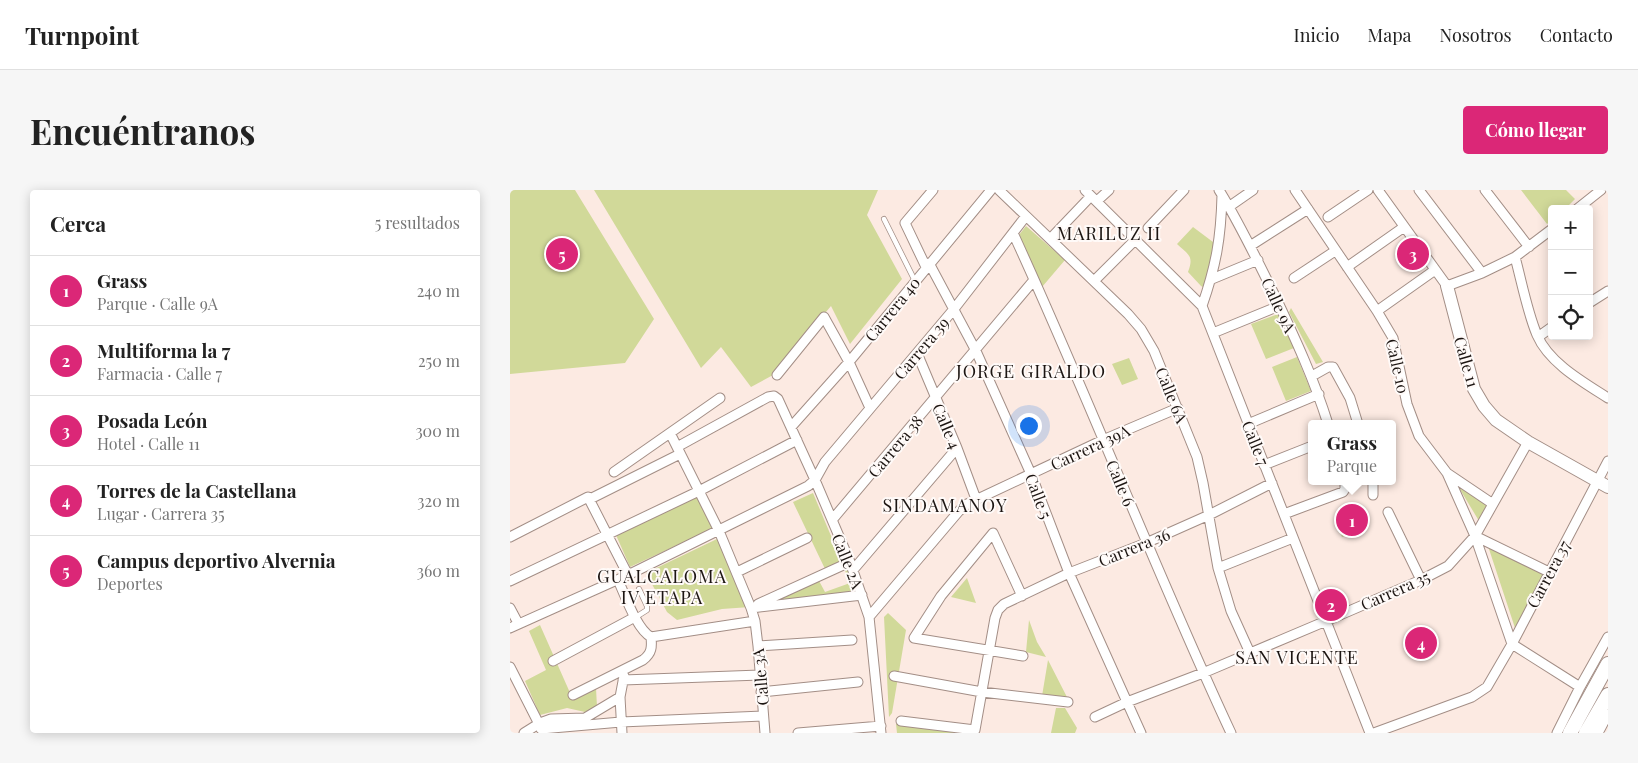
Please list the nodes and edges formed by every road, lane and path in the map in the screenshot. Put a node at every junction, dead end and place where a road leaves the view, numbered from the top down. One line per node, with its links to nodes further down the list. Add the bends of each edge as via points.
1 (933, 190): 32 (street, Calle 5, via 905,223)
2 (991, 190): 32 (street, Carrera 40)
3 (1109, 190): 14 (street)
4 (1184, 190): 22 (street)
5 (1253, 190): 16 (street)
6 (1295, 190): 17 (street, Calle 10)
7 (1368, 190): 19 (street)
8 (1378, 190): 21 (street, Calle 11)
9 (1419, 190): 35 (street)
10 (1485, 190): 28 (street)
11 (1601, 190): 15 (street)
12 (1005, 192): 18 (street, Calle 6A)
13 (1221, 192): 16 (street, Calle 9A); 38 (street, via 1222,222)
14 (1094, 196): 25 (street); 26 (street, Calle 7)
15 (1582, 205)
16 (1230, 206): 27 (street, Calle 9A)
17 (1308, 209): 27 (street); 29 (street, Calle 10)
18 (1026, 216): 24 (street, Carrera 39); 25 (street, Calle 6A)
19 (1328, 217)
20 (884, 219): 39 (lane)
21 (1404, 227): 33 (street); 34 (street, Calle 11)
22 (1148, 228)
23 (1548, 231): 28 (street)
24 (1012, 233): 37 (street, Calle 6); 46 (street, Carrera 39)
25 (1050, 239): 40 (street, Calle 6A)
26 (1136, 239): 40 (street); 44 (street, Calle 7)
27 (1250, 246): 31 (street, Calle 9A)
28 (1528, 247): 30 (street)
29 (1335, 251): 33 (street, Calle 10); 36 (street)
30 (1515, 257): 35 (street); 50 (street)
31 (1258, 260): 38 (street); 45 (street, Calle 9A)
32 (927, 265): 39 (street, Carrera 40); 46 (street, Calle 5)
33 (1347, 267): 47 (street, Calle 10)
34 (1435, 270): 41 (street, Calle 11); 47 (street)
35 (1482, 273): 41 (street)
36 (1294, 278)
37 (1034, 280): 51 (street, Carrera 38); 68 (street, Calle 6)
38 (1212, 280): 44 (street)
39 (915, 281): 53 (street, Carrera 40)
40 (1094, 281): 61 (street, Calle 6A, via 1141,329)
41 (1447, 286): 69 (street, Calle 11, via 1474,390 1496,420)
42 (1608, 291): 43 (street)
43 (1593, 300)
44 (1202, 306): 49 (street, Calle 7)
45 (1280, 306): 49 (street); 55 (street, Calle 9A)
46 (954, 309): 51 (street, Calle 5); 52 (street, Carrera 39)
47 (1377, 311): 76 (street, Calle 10, via 1393,338 1412,421 1419,436)
48 (1548, 331): 50 (street)
49 (1213, 333): 64 (street, Calle 7)
50 (1538, 337): 59 (street, via 1568,372)
51 (976, 351): 58 (street, Carrera 38); 77 (street, Calle 5)
52 (918, 353): 58 (street, Calle 4); 60 (street, Carrera 39)
53 (849, 362): 54 (street, via 824,317); 60 (street); 65 (street, Carrera 40)
54 (777, 375)
55 (1312, 376): 56 (street, Calle 9A); 63 (street, via 1333,367 1350,398)
56 (1319, 394): 62 (street, Calle 9A); 64 (street)
57 (720, 398): 66 (street)
58 (936, 398): 70 (street, Calle 4); 91 (street, Carrera 38)
59 (1608, 398)
60 (870, 408): 78 (street, Carrera 39, via 825,462)
61 (1178, 408): 68 (street, Carrera 39A); 90 (street, Calle 6A, via 1197,457)
62 (1327, 420)
63 (1357, 420)
64 (1248, 424): 74 (street, Calle 7)
65 (791, 427): 67 (street, Calle 2A); 72 (street, Calle 2A, via 778,399 768,397)
66 (670, 433): 72 (street, Calle 3A); 75 (street)
67 (797, 440): 78 (street, Calle 2A); 83 (street)
68 (1103, 440): 77 (street, Carrera 39A); 98 (street, Calle 6)
69 (1528, 442): 80 (street, Calle 11); 87 (street, Carrera 35)
70 (957, 448): 86 (street, Calle 4); 99 (street)
71 (1308, 448): 74 (street)
72 (679, 450): 83 (street, Calle 3A); 85 (street)
73 (1608, 461): 80 (street, Carrera 37)
74 (1264, 465): 79 (street, Calle 7)
75 (614, 472)
76 (1447, 473): 87 (street, Calle 10); 94 (street)
77 (1031, 474): 86 (street, Carrera 39A); 103 (street, Calle 5)
78 (815, 480): 91 (street, Calle 2A); 92 (street, via 800,491)
79 (1272, 483): 89 (street, Calle 7); 90 (street, Carrera 36)
80 (1603, 484): 102 (street, Carrera 37)
81 (1345, 485): 89 (street, via 1343,492)
82 (1373, 485): 84 (street)
83 (699, 491): 92 (street, Calle 3A); 93 (street)
84 (1373, 495)
85 (590, 499): 93 (street); 95 (street, via 586,497)
86 (976, 500): 114 (street, Carrera 39A, via 959,511)
87 (1493, 504): 94 (street, Carrera 35)
88 (1388, 512): 107 (street)
89 (1284, 514): 97 (street, Calle 7)
90 (1209, 515): 98 (street, Carrera 36); 100 (street, Calle 6A)
91 (832, 520): 99 (street, Calle 2A)
92 (720, 531): 101 (street, Calle 3A); 104 (street)
93 (606, 534): 104 (street); 105 (street)
94 (1475, 536): 102 (street); 107 (street, Carrera 35, via 1448,566); 121 (street)
95 (510, 537)
96 (807, 538): 101 (street)
97 (1293, 538): 100 (street); 116 (street, Calle 7)
98 (1146, 543): 103 (street, Carrera 36); 130 (street, Calle 6)
99 (851, 566): 109 (street, Calle 2A); 112 (street)
100 (1218, 568): 124 (street, Calle 6A, via 1231,611)
101 (737, 572): 112 (street, Calle 3A)
102 (1549, 572): 121 (street, Carrera 37)
103 (1069, 574): 110 (street, Carrera 36); 143 (street, Calle 5)
104 (628, 575): 106 (street)
105 (510, 580)
106 (618, 580): 113 (street); 117 (street)
107 (1421, 580): 116 (street, Carrera 35)
108 (639, 589): 113 (lane, via 647,610)
109 (862, 595): 112 (street); 114 (street, Calle 2A)
110 (1022, 596): 123 (street, Carrera 36, via 998,610); 123 (street, via 993,533 941,596 914,638)
111 (510, 608): 117 (street)
112 (751, 608): 115 (street, Calle 3A)
113 (635, 617): 118 (street); 126 (street)
114 (869, 617): 150 (street, Calle 2A)
115 (755, 621): 118 (street); 122 (street, Calle 3A)
116 (1326, 621): 124 (street, Carrera 35); 158 (street, Calle 7)
117 (514, 626)
118 (651, 637): 129 (street, via 652,648 647,657)
119 (1608, 637): 136 (street)
120 (852, 640): 122 (street)
121 (1512, 644): 136 (street); 159 (street, Carrera 37, via 1487,687 1472,697)
122 (758, 646): 131 (street, Calle 3A)
123 (990, 650): 125 (street); 138 (street)
124 (1250, 653): 130 (street, Carrera 35)
125 (1023, 656)
126 (553, 661)
127 (1608, 664): 161 (main road)
128 (510, 667): 134 (street)
129 (625, 669): 133 (street); 139 (street)
130 (1203, 673): 143 (street, Carrera 35); 157 (street, Calle 6)
131 (760, 675): 133 (street); 137 (street, Calle 3A)
132 (894, 676): 138 (street)
133 (623, 680): 141 (street)
134 (514, 682): 149 (street)
135 (858, 682): 137 (street)
136 (1580, 687): 160 (street)
137 (761, 692): 145 (street, Calle 3A)
138 (982, 692): 142 (street); 151 (street)
139 (573, 695)
140 (1608, 695): 162 (main road)
141 (620, 698): 148 (street); 149 (street, via 586,718 558,718)
142 (1068, 702)
143 (1128, 702): 146 (street, Carrera 35); 156 (street, Calle 5)
144 (1608, 714): 163 (street)
145 (763, 716): 148 (street); 154 (street, Calle 3A)
146 (1095, 717)
147 (901, 721): 151 (street)
148 (621, 722): 149 (street); 153 (street)
149 (541, 728): 152 (street)
150 (881, 730): 155 (street)
151 (973, 732)
152 (524, 733)
153 (622, 733)
154 (764, 733)
155 (798, 733)
156 (1141, 733)
157 (1231, 733)
158 (1370, 733)
159 (1374, 733)
160 (1557, 733)
161 (1570, 733)
162 (1586, 733)
163 (1598, 733)

